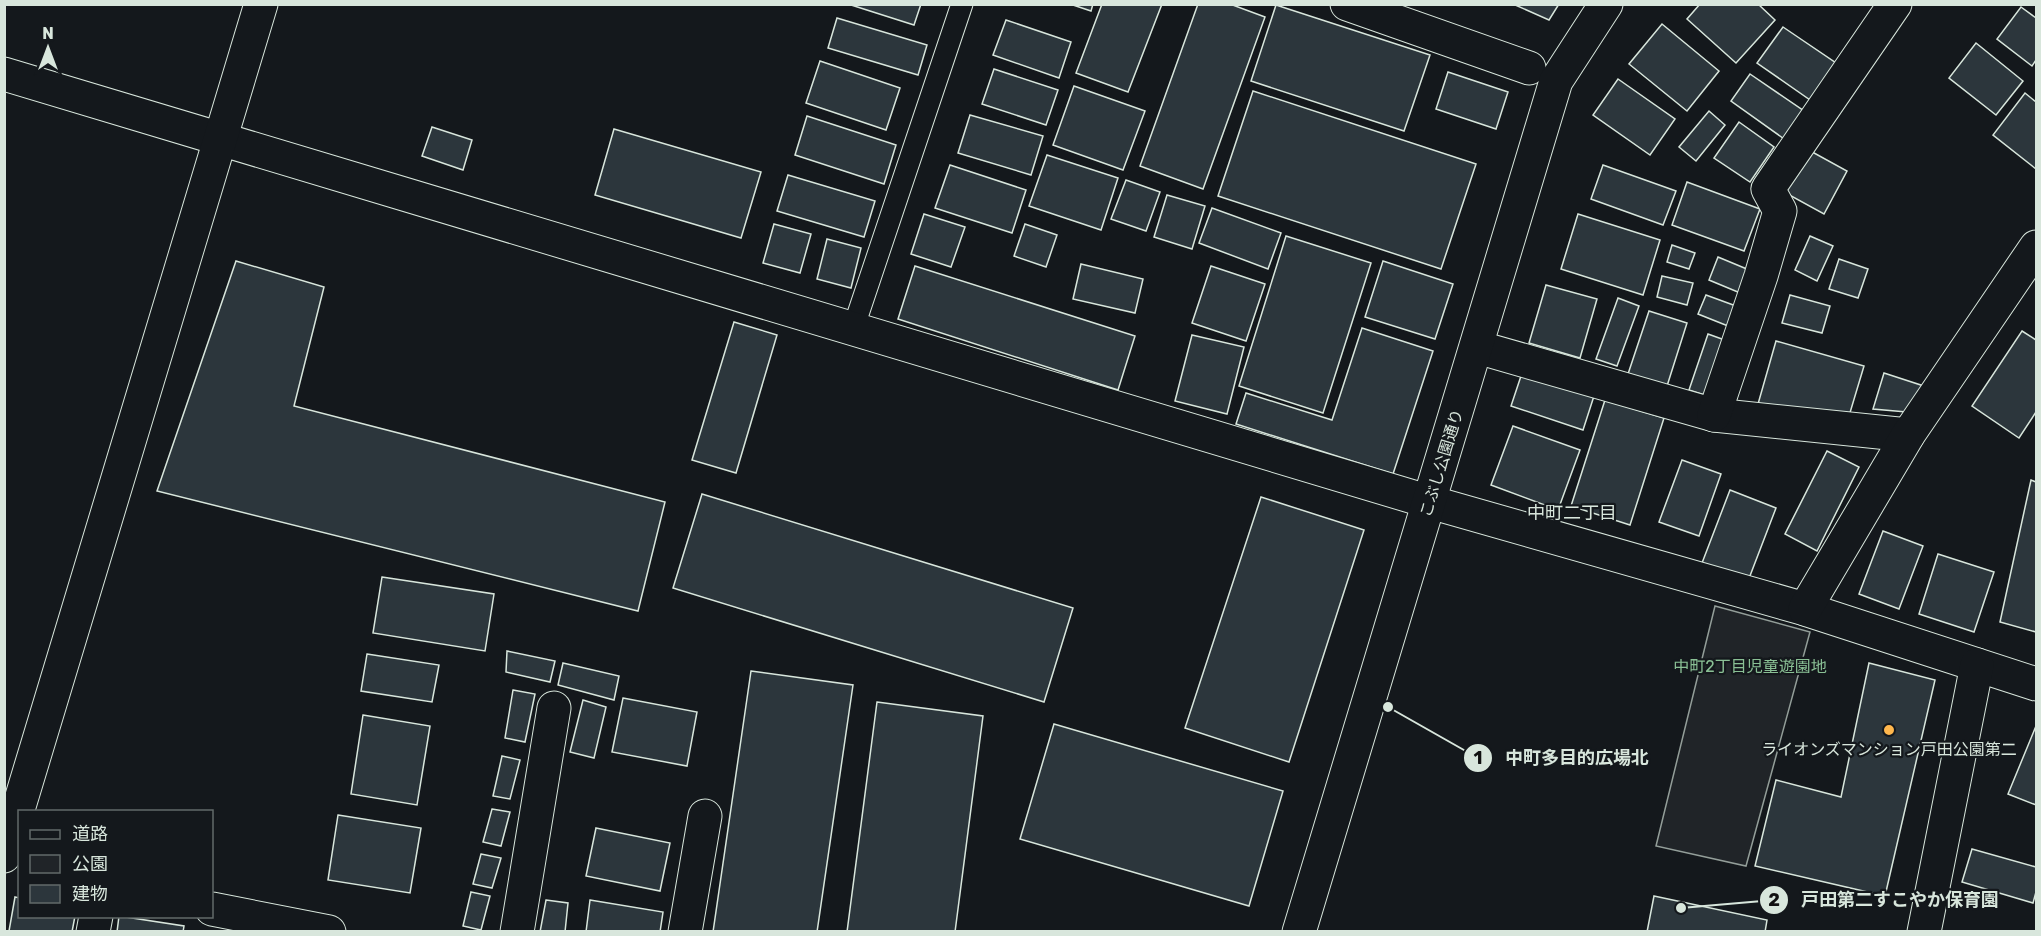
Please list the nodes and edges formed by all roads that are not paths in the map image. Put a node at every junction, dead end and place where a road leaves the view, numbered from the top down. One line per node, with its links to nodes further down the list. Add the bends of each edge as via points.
1 (261, 4): 8 (street)
2 (962, 4): 10 (lane)
3 (1347, 4): 6 (street)
4 (1606, 4): 11 (street, こぶし公園通り, via 1556,81)
5 (1895, 4): 12 (street, via 1768,189 1780,211)
6 (1529, 68)
7 (4, 74): 8 (street)
8 (221, 140): 10 (street); 20 (street)
9 (2037, 247): 13 (street)
10 (854, 329): 14 (street)
11 (1477, 347): 12 (street); 14 (street, こぶし公園通り)
12 (1714, 415): 13 (street)
13 (1908, 435): 15 (street)
14 (1430, 502): 15 (street); 25 (street, こぶし公園通り)
15 (1805, 609): 16 (street)
16 (1977, 665): 17 (street); 26 (street)
17 (2037, 684)
18 (554, 708): 23 (street)
19 (705, 816): 24 (street)
20 (4, 856)
21 (213, 909): 22 (street)
22 (329, 932)
23 (517, 932)
24 (685, 932)
25 (1299, 932)
26 (1924, 932)

